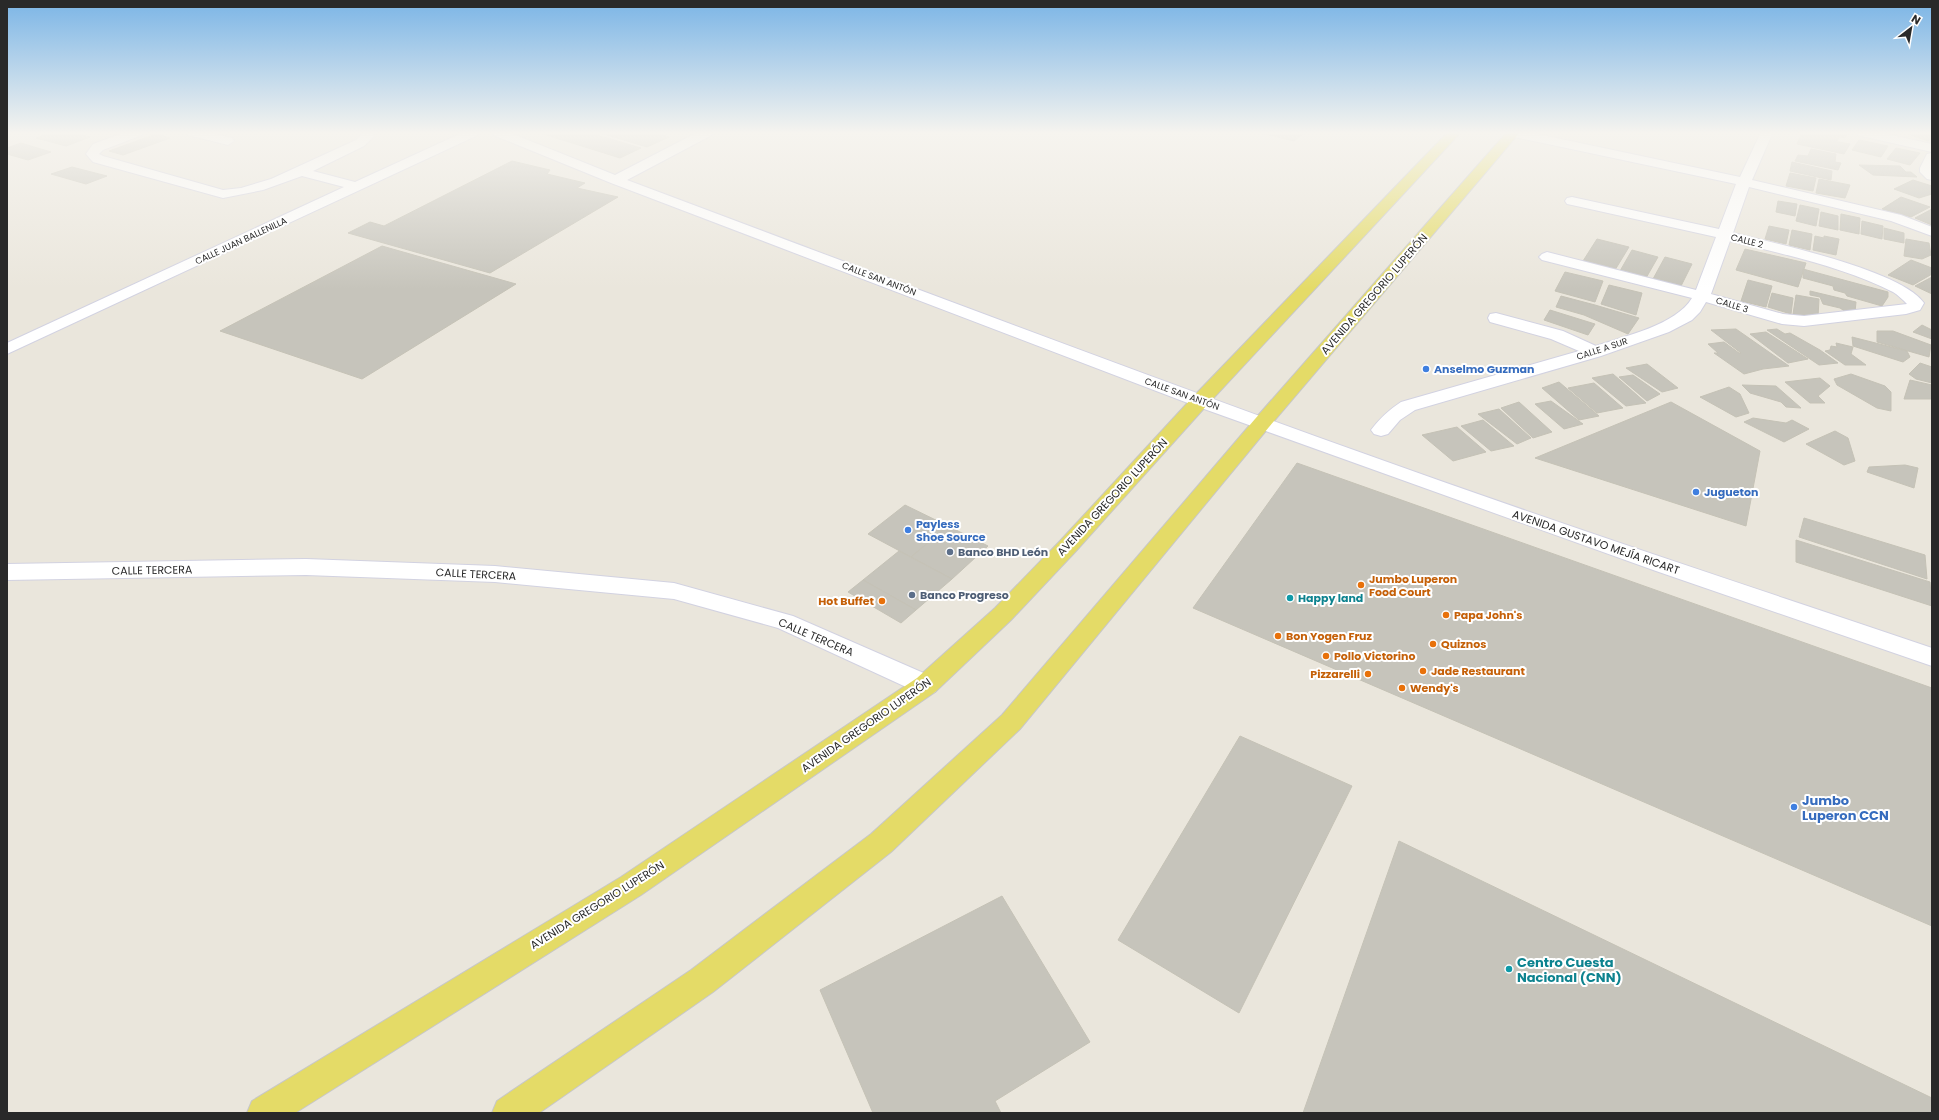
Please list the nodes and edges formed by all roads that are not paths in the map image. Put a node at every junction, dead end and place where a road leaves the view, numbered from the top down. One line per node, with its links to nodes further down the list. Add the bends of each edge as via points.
1 (188, 184): 2 (street, via 223,194 238,193)
2 (267, 184)
3 (348, 184): 10 (street)
4 (364, 184): 10 (street, CALLE JUAN BALLENILLA)
5 (627, 184): 20 (street, CALLE SAN ANTÓN)
6 (1405, 184): 20 (main road, AVENIDA GREGORIO LUPERÓN)
7 (1467, 184): 21 (main road, AVENIDA GREGORIO LUPERÓN)
8 (1743, 184): 13 (street, CALLE A SUR)
9 (1754, 184): 12 (street, via 1896,218)
10 (358, 187): 18 (street, CALLE JUAN BALLENILLA)
11 (1572, 201): 13 (street, CALLE 2)
12 (1932, 232)
13 (1724, 235): 15 (street, CALLE A SUR); 16 (street, CALLE 2, via 1840,266 1903,291)
14 (1547, 257): 15 (street, CALLE 3)
15 (1702, 296): 16 (street, CALLE 3, via 1795,321 1906,309 1914,306); 19 (street, CALLE A SUR, via 1694,309 1676,322)
16 (1916, 301)
17 (1496, 318): 19 (street, via 1557,335)
18 (7, 349)
19 (1595, 352): 22 (street, CALLE A SUR, via 1408,406 1393,416)
20 (1200, 401): 21 (street, CALLE SAN ANTÓN); 25 (main road, AVENIDA GREGORIO LUPERÓN, via 1024,591)
21 (1262, 423): 24 (street, AVENIDA GUSTAVO MEJÍA RICART, via 1664,566); 27 (main road, AVENIDA GREGORIO LUPERÓN, via 1012,722 881,843 702,981)
22 (1381, 430)
23 (7, 572): 25 (street, CALLE TERCERA, via 306,567 495,574 674,591 785,622)
24 (1932, 656)
25 (926, 685): 26 (main road, AVENIDA GREGORIO LUPERÓN, via 631,886)
26 (264, 1113)
27 (509, 1113)

